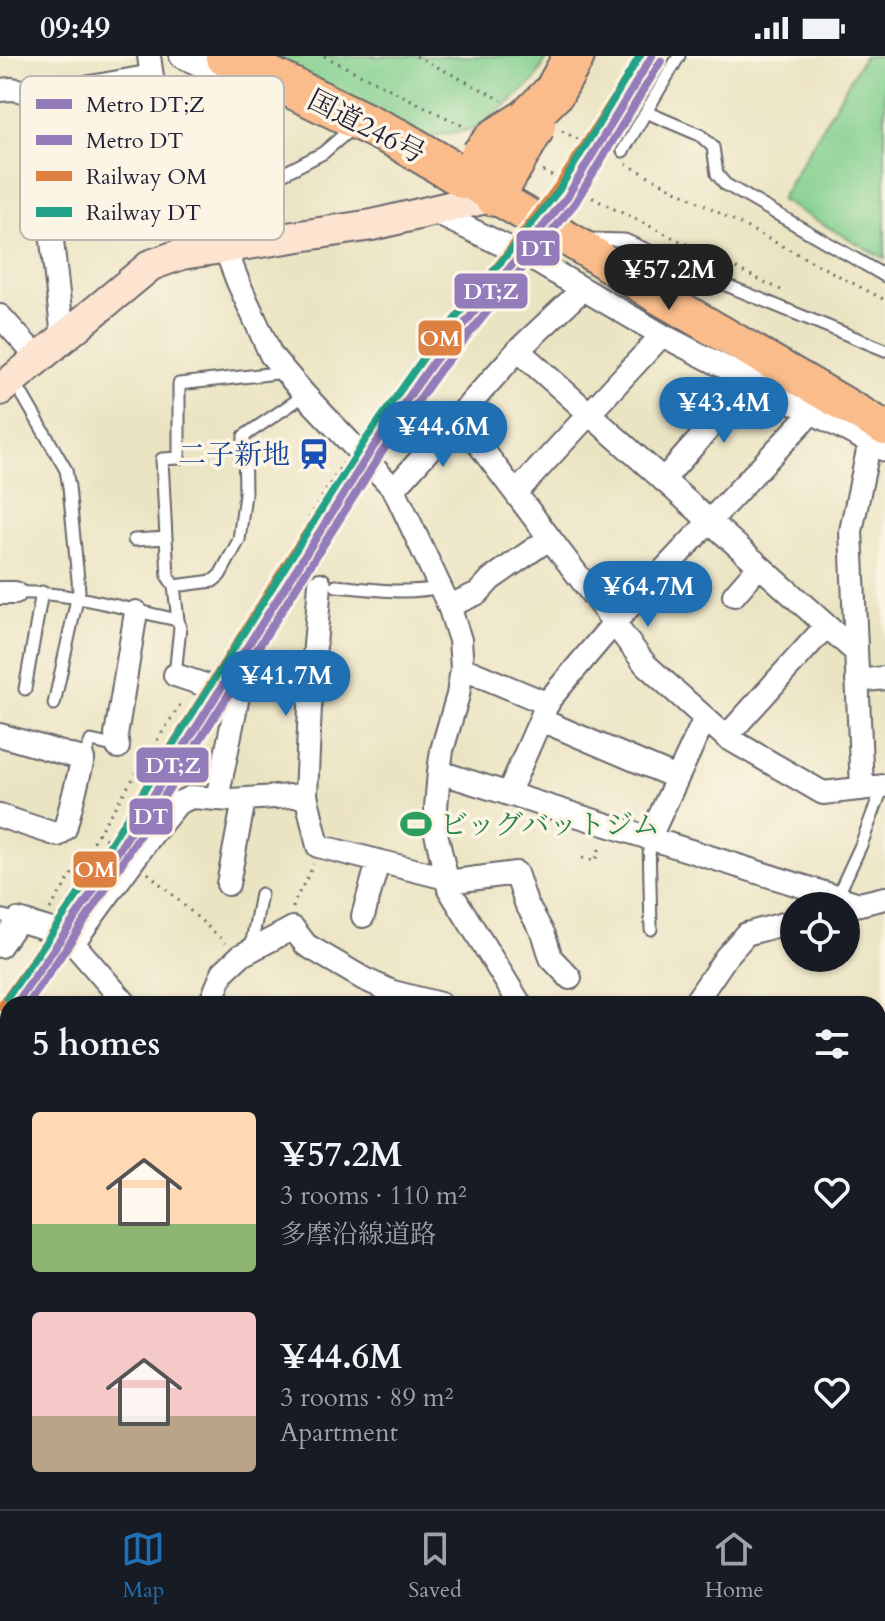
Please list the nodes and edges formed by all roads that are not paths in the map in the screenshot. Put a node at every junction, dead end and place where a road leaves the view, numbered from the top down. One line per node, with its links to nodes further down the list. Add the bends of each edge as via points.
1 (181, 56): 7 (street)
2 (226, 56): 8 (highway, 国道246号)
3 (574, 56): 15 (highway)
4 (679, 56): 13 (lane)
5 (150, 64): 6 (lane)
6 (102, 76)
7 (223, 76)
8 (267, 76)
9 (284, 84): 15 (highway, 国道246号, via 398,139)
10 (0, 90): 11 (street)
11 (20, 90)
12 (284, 105): 14 (street)
13 (646, 112): 16 (lane); 26 (lane, via 700,135 713,147 717,174 725,184)
14 (345, 134): 15 (street, via 420,165); 17 (lane, via 323,153)
15 (492, 155): 18 (street, via 372,225); 23 (main road); 27 (street, via 532,259)
16 (623, 156)
17 (284, 173)
18 (284, 238)
19 (52, 240): 30 (street)
20 (197, 240): 25 (street)
21 (222, 240): 24 (street)
22 (272, 240): 24 (street)
23 (580, 246): 32 (lane, via 584,239 625,240); 41 (main road)
24 (225, 247): 25 (street); 34 (street, via 258,329)
25 (182, 254): 30 (street, via 151,265)
26 (885, 276)
27 (583, 289): 29 (street); 31 (street)
28 (0, 316): 33 (street)
29 (662, 335): 35 (street); 39 (street)
30 (63, 337): 33 (street)
31 (518, 350): 39 (street); 40 (street)
32 (885, 350)
33 (38, 358): 36 (street)
34 (284, 369): 37 (street); 46 (lane, via 179,384 179,458 162,459)
35 (751, 381): 38 (street); 42 (street)
36 (7, 384): 56 (lane, via 66,470)
37 (305, 395): 43 (street); 51 (lane, via 244,436 239,540 220,575 213,581)
38 (812, 412): 41 (street); 45 (street)
39 (589, 414): 42 (street); 44 (street)
40 (458, 417): 43 (street); 44 (street)
41 (880, 440): 61 (street, via 851,531)
42 (663, 480): 45 (street)
43 (394, 489): 55 (street)
44 (516, 493): 47 (street)
45 (710, 522): 49 (street); 59 (street)
46 (166, 538): 48 (lane); 51 (lane, via 168,577)
47 (550, 538): 55 (street, via 478,593); 59 (street)
48 (134, 540)
49 (759, 566): 54 (street); 60 (street)
50 (328, 585): 55 (lane, via 428,590); 78 (street, via 310,707)
51 (174, 586): 58 (lane)
52 (42, 592): 53 (lane); 56 (lane); 66 (lane)
53 (8, 593)
54 (734, 595)
55 (445, 596): 62 (street, via 460,640)
56 (78, 597): 57 (lane); 67 (lane)
57 (136, 612): 58 (lane); 72 (street)
58 (178, 620): 64 (lane)
59 (614, 623): 68 (street); 69 (street, via 645,664)
60 (826, 626): 61 (street); 71 (street)
61 (856, 652): 65 (street)
62 (462, 668): 68 (street); 74 (street)
63 (885, 678): 65 (street)
64 (192, 680): 79 (street, via 238,696)
65 (857, 681): 76 (street)
66 (25, 689)
67 (54, 704)
68 (544, 712): 75 (street); 77 (street)
69 (705, 718): 71 (street); 75 (street)
70 (0, 735): 73 (street)
71 (726, 737): 76 (street, via 823,793)
72 (118, 747): 73 (lane, via 91,741)
73 (83, 759): 81 (street, via 65,829 58,835)
74 (439, 772): 77 (street); 84 (street, via 436,833)
75 (677, 778): 82 (street)
76 (877, 787): 87 (lane)
77 (508, 794): 82 (street)
78 (306, 795): 80 (street); 83 (street, via 318,846)
79 (217, 799): 80 (street); 95 (street, via 192,797 178,803)
80 (244, 800): 85 (street)
81 (0, 816)
82 (649, 839): 86 (street); 94 (lane)
83 (378, 862): 84 (street); 91 (street)
84 (446, 880): 98 (street, via 516,873 551,958); 104 (street)
85 (228, 884)
86 (813, 892)
87 (850, 892)
88 (261, 894): 97 (lane)
89 (885, 898): 90 (street)
90 (860, 901)
91 (363, 916)
92 (19, 920): 95 (street); 96 (street)
93 (780, 925): 105 (street, via 746,934)
94 (651, 929)
95 (73, 943): 100 (street)
96 (0, 946)
97 (245, 954): 99 (street, via 293,928 306,945); 101 (street, via 223,972)
98 (570, 978)
99 (364, 979): 102 (street); 103 (street)
100 (119, 996)
101 (213, 996)
102 (366, 996)
103 (409, 996)
104 (515, 996)
105 (699, 996)

